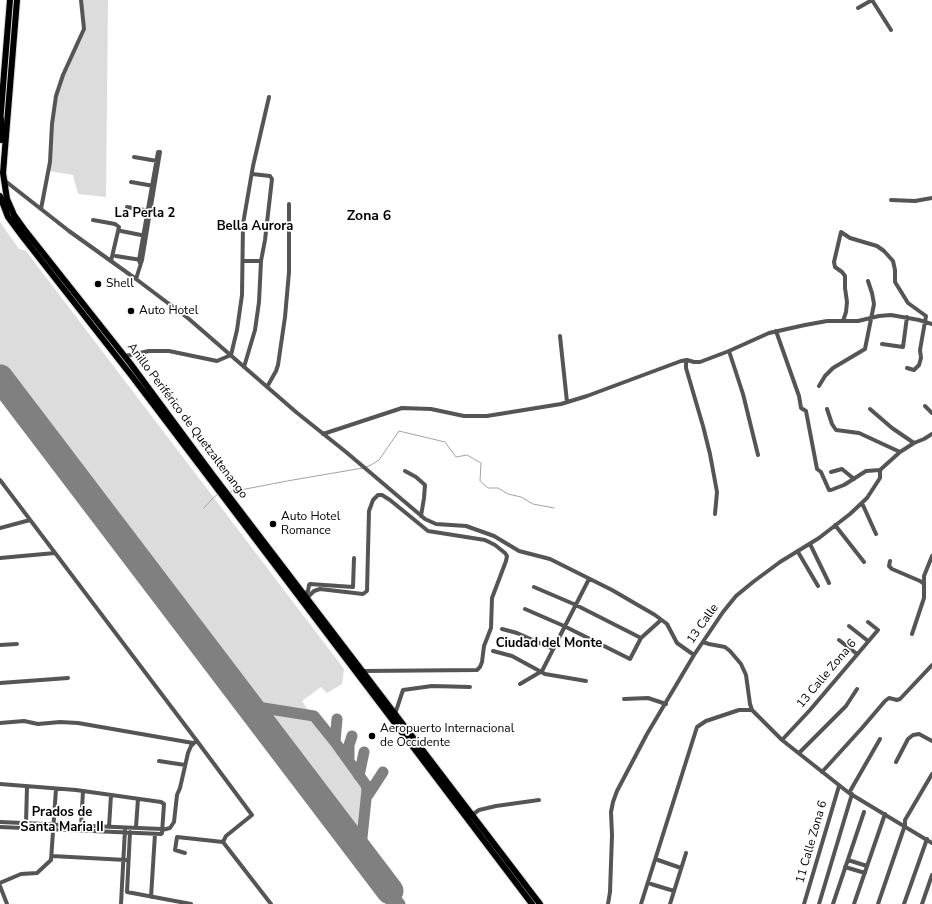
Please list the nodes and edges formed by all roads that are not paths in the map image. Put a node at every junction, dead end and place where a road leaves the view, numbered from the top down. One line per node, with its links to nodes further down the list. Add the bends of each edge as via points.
1 (10, 0): 8 (highway)
2 (15, 0): 13 (highway, Anillo Periférico de Quetzaltenango)
3 (81, 0): 21 (street, via 84,29 56,96 50,162)
4 (872, 0): 5 (street); 6 (street)
5 (858, 8)
6 (891, 30)
7 (269, 97): 12 (street)
8 (1, 108): 9 (highway); 11 (highway)
9 (0, 123)
10 (134, 157): 15 (street, via 157,161)
11 (0, 165)
12 (252, 174): 29 (street, via 244,224); 30 (street, via 270,176 272,179)
13 (2, 177): 21 (street); 44 (highway, Anillo Periférico de Quetzaltenango, via 7,199 19,223)
14 (131, 182): 15 (street)
15 (153, 186): 22 (street)
16 (0, 196): 38 (highway, Anillo Periférico de Quetzaltenango, via 5,211 15,227)
17 (932, 198): 18 (street, via 912,201)
18 (891, 200)
19 (289, 204): 49 (street, via 289,272 285,317 278,365)
20 (127, 207): 22 (street)
21 (41, 209): 27 (street)
22 (149, 210): 25 (street)
23 (93, 220): 27 (street, via 118,226)
24 (121, 231): 25 (street)
25 (145, 236): 28 (street)
26 (116, 256): 28 (street)
27 (111, 261): 31 (street)
28 (140, 261): 31 (street)
29 (243, 261): 30 (street); 43 (street, via 241,302)
30 (261, 261): 46 (street, via 255,330)
31 (136, 279): 43 (street)
32 (868, 281): 34 (street, via 874,301)
33 (907, 317): 34 (street, via 885,315); 36 (street); 41 (street, via 903,347)
34 (871, 318): 35 (street); 48 (street, via 865,349 833,368)
35 (843, 321): 36 (street, via 847,302 845,276 835,267 834,262 841,232 884,251 893,261 895,282 908,303 926,316); 39 (street, via 827,321)
36 (926, 322): 37 (street); 47 (street, via 919,365 914,370)
37 (932, 324)
38 (93, 325): 44 (highway, via 100,329 120,355); 67 (highway, Anillo Periférico de Quetzaltenango)
39 (776, 331): 42 (street); 63 (street, via 801,408 806,411 818,470 830,490)
40 (560, 336): 50 (street)
41 (882, 344)
42 (729, 351): 45 (street, via 700,362); 59 (street)
43 (231, 355): 44 (street, via 217,361 169,351 149,351); 46 (street)
44 (124, 356): 67 (highway, Anillo Periférico de Quetzaltenango)
45 (686, 360): 50 (street); 69 (street, via 710,454 717,492)
46 (244, 367): 49 (street)
47 (907, 368)
48 (819, 386)
49 (267, 387): 55 (street)
50 (567, 402): 55 (street, via 486,416 464,416 431,409 402,408)
51 (925, 406): 54 (street)
52 (827, 409): 58 (street, via 836,430 858,433)
53 (870, 409): 57 (street)
54 (932, 413)
55 (323, 434): 70 (street)
56 (932, 434): 57 (street, 13 Calle)
57 (914, 443): 58 (street, 13 Calle)
58 (900, 452): 60 (street, 13 Calle)
59 (758, 455)
60 (880, 470): 63 (street, via 866,471); 68 (street, 13 Calle, via 880,478)
61 (405, 471): 70 (street, via 425,485)
62 (831, 472): 63 (street, via 842,469)
63 (854, 479)
64 (0, 480): 65 (street)
65 (6, 489): 66 (street); 71 (street)
66 (0, 490)
67 (223, 493): 88 (highway, Anillo Periférico de Quetzaltenango); 131 (highway, Anillo Periférico de Quetzaltenango)
68 (862, 503): 72 (street, 13 Calle); 74 (street)
69 (715, 514)
70 (421, 516): 83 (street, via 436,524 464,526 494,536 519,551 550,559)
71 (30, 520): 73 (street); 77 (street)
72 (835, 525): 75 (street, 13 Calle); 82 (street)
73 (0, 528)
74 (876, 534)
75 (810, 544): 76 (street, 13 Calle); 84 (street)
76 (798, 552): 86 (street); 99 (street, 13 Calle, via 768,570 736,596)
77 (55, 554): 79 (street); 124 (street)
78 (932, 556): 85 (street)
79 (0, 558)
80 (354, 558): 88 (street, via 354,587 310,584)
81 (890, 561): 85 (street, via 889,566 892,569)
82 (864, 562)
83 (589, 579): 89 (street); 91 (street)
84 (829, 583)
85 (924, 584): 96 (street, via 924,598)
86 (818, 586)
87 (534, 587): 89 (street)
88 (306, 596): 108 (highway, Anillo Periférico de Quetzaltenango); 108 (street, via 320,589 363,594 367,591 370,512 373,500 378,495 390,500 428,531 485,540 505,553 506,561 492,598 491,628 478,670)
89 (576, 605): 93 (street); 97 (street)
90 (525, 609): 93 (street)
91 (661, 620): 97 (street); 106 (street, via 667,624 677,643)
92 (868, 622): 100 (street, 13 Calle Zona 6, via 878,630)
93 (564, 626): 97 (street, via 630,659); 103 (street)
94 (849, 626): 100 (street)
95 (502, 629): 103 (street)
96 (912, 634)
97 (641, 638)
98 (839, 640): 105 (street)
99 (703, 642): 106 (street, 13 Calle); 118 (street, via 726,648 743,667)
100 (868, 642): 105 (street, 13 Calle Zona 6)
101 (17, 644): 102 (street)
102 (0, 645)
103 (553, 649): 109 (street)
104 (493, 651): 109 (street, via 512,656)
105 (857, 654): 122 (street, 13 Calle Zona 6)
106 (694, 655): 117 (street, 13 Calle)
107 (932, 664): 129 (street, via 900,699 886,700)
108 (363, 671): 119 (highway, Anillo Periférico de Quetzaltenango)
109 (542, 671): 111 (street); 113 (street)
110 (68, 678): 112 (street)
111 (586, 681)
112 (0, 683)
113 (520, 684)
114 (470, 687): 119 (street, via 432,686 403,690)
115 (857, 689): 125 (street, via 846,706)
116 (624, 699): 117 (street, via 649,698)
117 (666, 704): 184 (street, 13 Calle, via 634,758 613,802)
118 (752, 710): 122 (street); 185 (street, via 739,710 706,721 696,729)
119 (396, 714): 144 (highway, Anillo Periférico de Quetzaltenango)
120 (0, 723): 124 (street, via 73,723)
121 (880, 739): 137 (street)
122 (782, 740): 125 (street)
123 (932, 741): 127 (street, via 919,734 912,735)
124 (195, 742): 128 (street, via 188,753); 160 (street, via 252,815 226,836)
125 (798, 753): 129 (street)
126 (159, 761): 128 (street)
127 (896, 762)
128 (185, 765): 157 (street, via 177,795 174,822 170,828)
129 (822, 772): 133 (street)
130 (932, 774): 148 (street, via 905,820)
131 (440, 783): 142 (highway, Anillo Periférico de Quetzaltenango); 144 (highway)
132 (0, 784): 134 (street)
133 (839, 786): 137 (street); 187 (street, 11 Calle Zona 6)
134 (27, 787): 135 (street); 146 (street)
135 (56, 789): 136 (street); 147 (street)
136 (83, 791): 138 (street); 151 (street)
137 (850, 794): 143 (street); 188 (street)
138 (111, 795): 139 (street); 149 (street)
139 (138, 799): 152 (street); 157 (street, via 163,803)
140 (539, 800): 144 (street, via 496,806 479,810)
141 (864, 812): 167 (street)
142 (463, 813): 144 (highway); 182 (highway, Anillo Periférico de Quetzaltenango)
143 (885, 814): 148 (street); 168 (street)
144 (472, 815): 183 (highway, Anillo Periférico de Quetzaltenango)
145 (0, 822): 146 (street)
146 (26, 822): 147 (street); 153 (street)
147 (54, 824): 151 (street); 154 (street)
148 (905, 825): 159 (street); 191 (street)
149 (109, 826): 151 (street); 155 (street); 156 (street)
150 (0, 827): 153 (street)
151 (81, 827): 154 (street); 156 (street)
152 (136, 827): 155 (street); 157 (street)
153 (26, 828): 154 (street)
154 (53, 829): 164 (street)
155 (126, 830): 156 (street); 158 (street); 165 (street)
156 (109, 831)
157 (162, 831): 158 (street)
158 (155, 834): 177 (street)
159 (927, 839): 161 (street); 192 (street)
160 (223, 842): 162 (street, via 177,837 175,850); 178 (street)
161 (932, 843)
162 (185, 852)
163 (686, 853): 170 (street)
164 (52, 856): 165 (street); 173 (street, via 50,862 37,873 21,874)
165 (126, 860): 177 (street, via 127,892); 180 (street)
166 (658, 860): 170 (street)
167 (848, 860): 168 (street); 169 (street)
168 (867, 866): 171 (street)
169 (846, 867): 171 (street); 189 (street)
170 (681, 868): 176 (street)
171 (865, 873): 190 (street)
172 (932, 875): 193 (street)
173 (0, 883)
174 (651, 884): 176 (street)
175 (0, 886): 179 (street)
176 (674, 891): 186 (street)
177 (151, 896): 181 (street)
178 (268, 903)
179 (7, 904)
180 (121, 904)
181 (192, 904)
182 (532, 904)
183 (540, 904)
184 (608, 904)
185 (641, 904)
186 (670, 904)
187 (804, 904)
188 (819, 904)
189 (833, 904)
190 (854, 904)
191 (878, 904)
192 (904, 904)
193 (922, 904)

